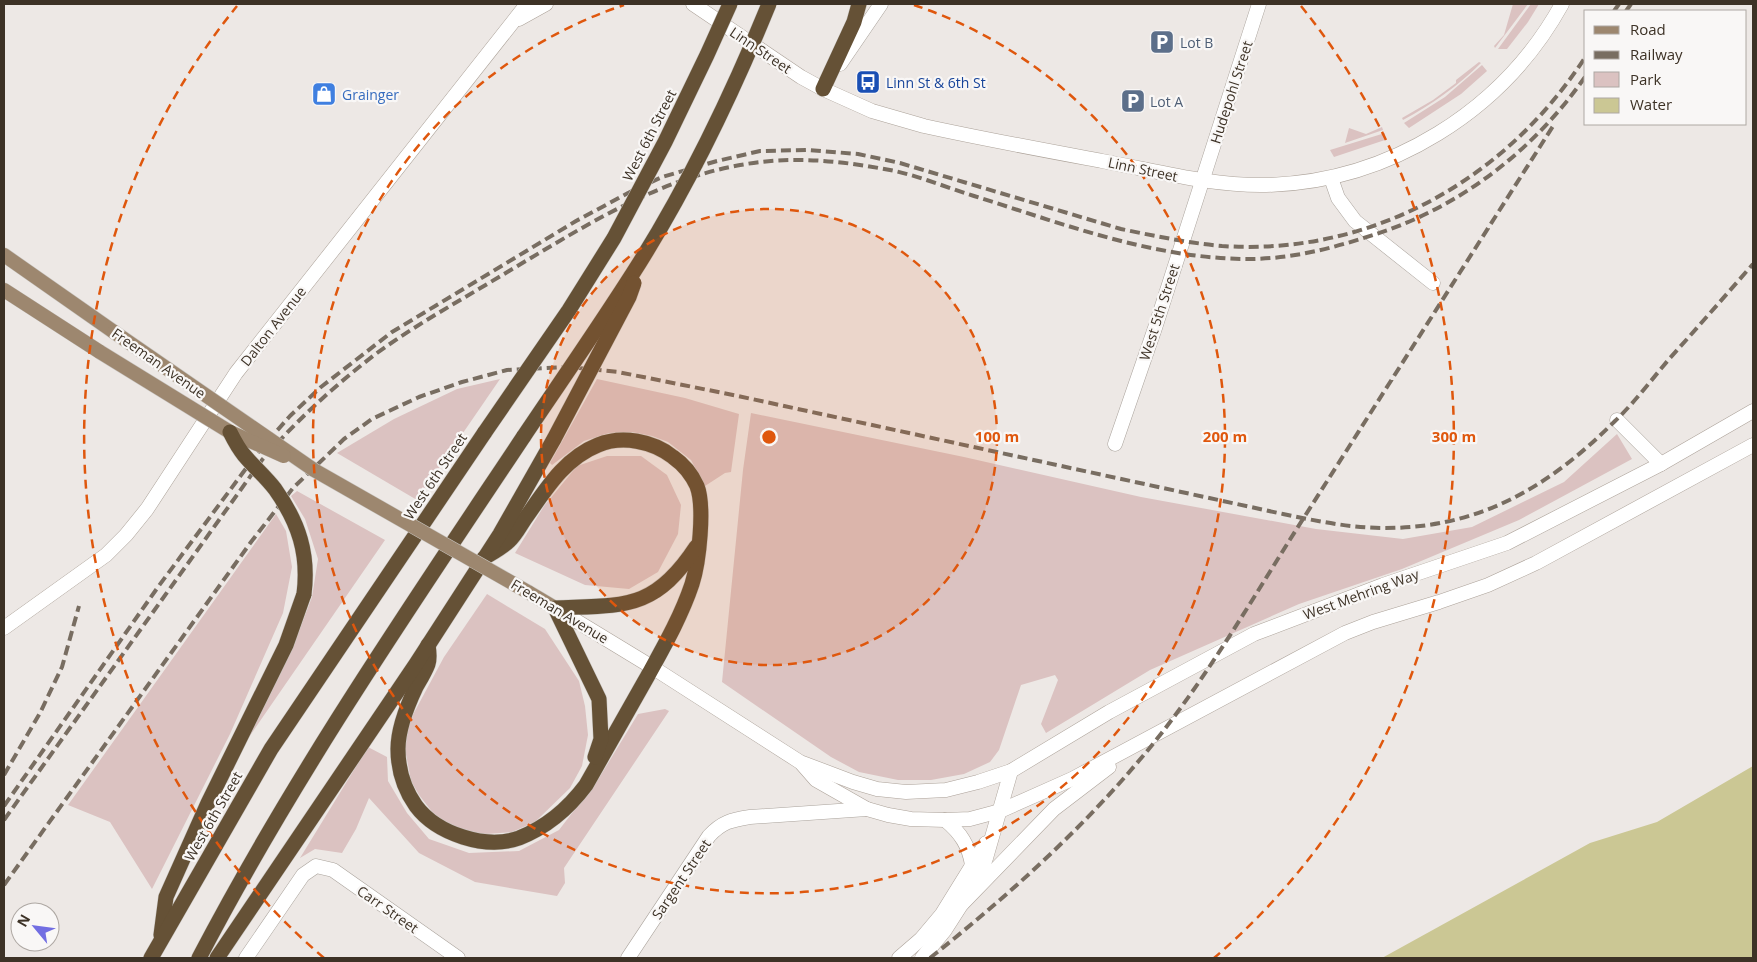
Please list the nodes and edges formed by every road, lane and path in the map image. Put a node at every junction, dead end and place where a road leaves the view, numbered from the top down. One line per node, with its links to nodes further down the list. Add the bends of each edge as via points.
1 (527, 4): 10 (main road, Dalton Avenue)
2 (546, 4): 10 (main road)
3 (692, 4): 11 (main road, Linn Street)
4 (730, 4): 41 (highway, West 6th Street, bridge, via 665,142 614,238 564,317 271,749)
5 (770, 4): 15 (highway, bridge, via 730,94)
6 (859, 4): 11 (highway, via 854,22)
7 (880, 4): 11 (main road)
8 (1260, 4): 13 (main road, Hudepohl Street)
9 (1562, 4): 12 (main road, Linn Street, via 1518,66 1465,116 1392,158)
10 (514, 22): 28 (main road, Dalton Avenue, via 236,373 126,535 106,555)
11 (822, 89): 13 (main road, Linn Street, via 872,111 924,126)
12 (1331, 178): 13 (main road, Linn Street, via 1266,185); 16 (main road, via 1338,198 1355,221)
13 (1203, 180): 21 (main road, West 5th Street)
14 (4, 255): 24 (main road, Freeman Avenue, bridge)
15 (641, 260): 26 (highway, bridge, via 630,298 554,439); 43 (highway, bridge, via 381,651 301,778)
16 (1433, 283)
17 (4, 290): 20 (main road, Freeman Avenue, bridge)
18 (1753, 411): 23 (main road, West Mehring Way)
19 (1617, 420): 23 (main road)
20 (230, 432): 24 (main road, Freeman Avenue, bridge); 41 (highway, bridge, via 244,455 276,490 294,522 305,556 304,594 286,645 182,858 166,897)
21 (1115, 444)
22 (1753, 445): 31 (main road, via 1536,563 1488,585 1345,633)
23 (1661, 464): 33 (main road, West Mehring Way, via 1507,543 1254,634 1109,712)
24 (314, 470): 27 (main road, Freeman Avenue, bridge)
25 (700, 542): 26 (highway, via 701,513 697,487 689,472 663,449 642,442 622,441 599,444 565,466 510,540); 27 (highway, via 682,568 665,585 647,596 624,604); 30 (highway, via 693,582)
26 (484, 558): 29 (highway)
27 (555, 608): 30 (main road, Freeman Avenue); 34 (highway, via 599,699 601,739)
28 (4, 628)
29 (428, 645): 34 (highway, via 429,662 410,700 398,748 400,770 417,807 448,831 469,840 493,842 517,838 541,828 572,803); 44 (highway)
30 (652, 667): 32 (main road, Freeman Avenue); 34 (highway)
31 (1143, 741): 36 (main road, via 1072,779); 40 (main road, via 1054,809)
32 (800, 762): 33 (main road, Freeman Avenue, via 877,789 906,792 946,790); 35 (main road, Freeman Avenue, via 816,780)
33 (1011, 771): 36 (main road)
34 (586, 785)
35 (867, 809): 37 (main road, Freeman Avenue, via 896,816); 47 (main road, Sargent Street, via 750,817 719,825)
36 (1000, 811): 37 (main road, Freeman Avenue, via 970,819); 38 (main road)
37 (946, 820): 39 (main road, via 964,839)
38 (993, 831): 39 (main road); 40 (main road, via 979,877)
39 (972, 865): 48 (main road, via 942,914)
40 (962, 904): 49 (main road)
41 (160, 942): 42 (highway, West 6th Street)
42 (151, 958)
43 (199, 958)
44 (217, 958)
45 (246, 958): 46 (main road, Carr Street, via 303,875 316,866 334,870)
46 (458, 958)
47 (628, 958)
48 (899, 958)
49 (922, 958)

